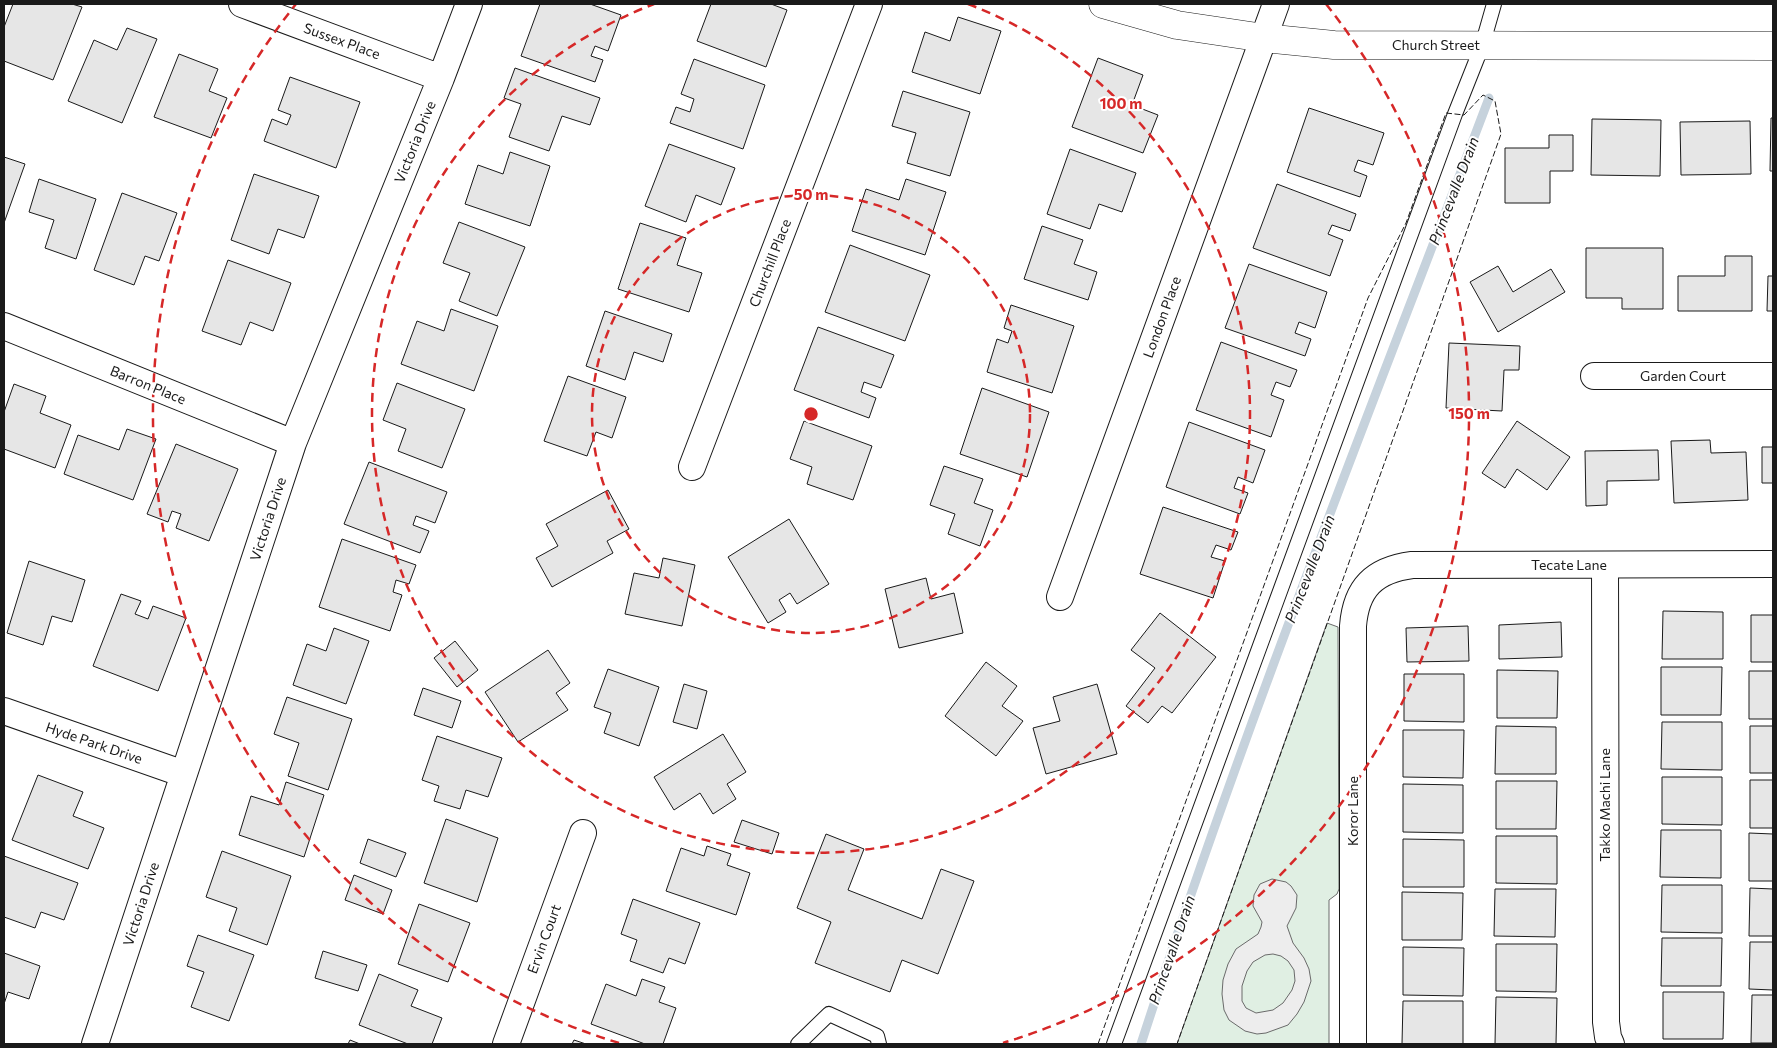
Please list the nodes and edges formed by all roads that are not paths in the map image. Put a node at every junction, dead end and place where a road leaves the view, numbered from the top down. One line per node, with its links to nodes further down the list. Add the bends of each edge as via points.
1 (242, 4): 10 (street, Sussex Place)
2 (469, 4): 10 (street, Victoria Drive)
3 (870, 4): 15 (street, Churchill Place)
4 (1103, 4): 7 (street, Church Street, via 1177,24)
5 (1276, 4): 7 (street, London Place)
6 (1494, 4): 8 (lane)
7 (1264, 38): 8 (street, Church Street, via 1334,45); 19 (street, London Place)
8 (1482, 46): 9 (street, Church Street); 27 (lane)
9 (1773, 46)
10 (441, 78): 14 (street, Victoria Drive)
11 (4, 326): 14 (street, Barron Place)
12 (1594, 376): 13 (street, Garden Court)
13 (1773, 376)
14 (293, 443): 21 (street, Victoria Drive)
15 (692, 467)
16 (1773, 564): 17 (street, Tecate Lane)
17 (1605, 565): 18 (street, Tecate Lane, via 1412,566 1381,574); 29 (street, Takko Machi Lane, via 1606,1022)
18 (1370, 583): 28 (street, Koror Lane, via 1354,611 1353,626)
19 (1060, 597)
20 (4, 711): 21 (street, Hyde Park Drive)
21 (184, 774): 23 (street, Victoria Drive)
22 (582, 833): 24 (street, Ervin Court)
23 (95, 1044)
24 (506, 1044)
25 (798, 1044): 26 (lane, via 829,1014 877,1036)
26 (879, 1044)
27 (1114, 1044)
28 (1353, 1044)
29 (1611, 1044)

